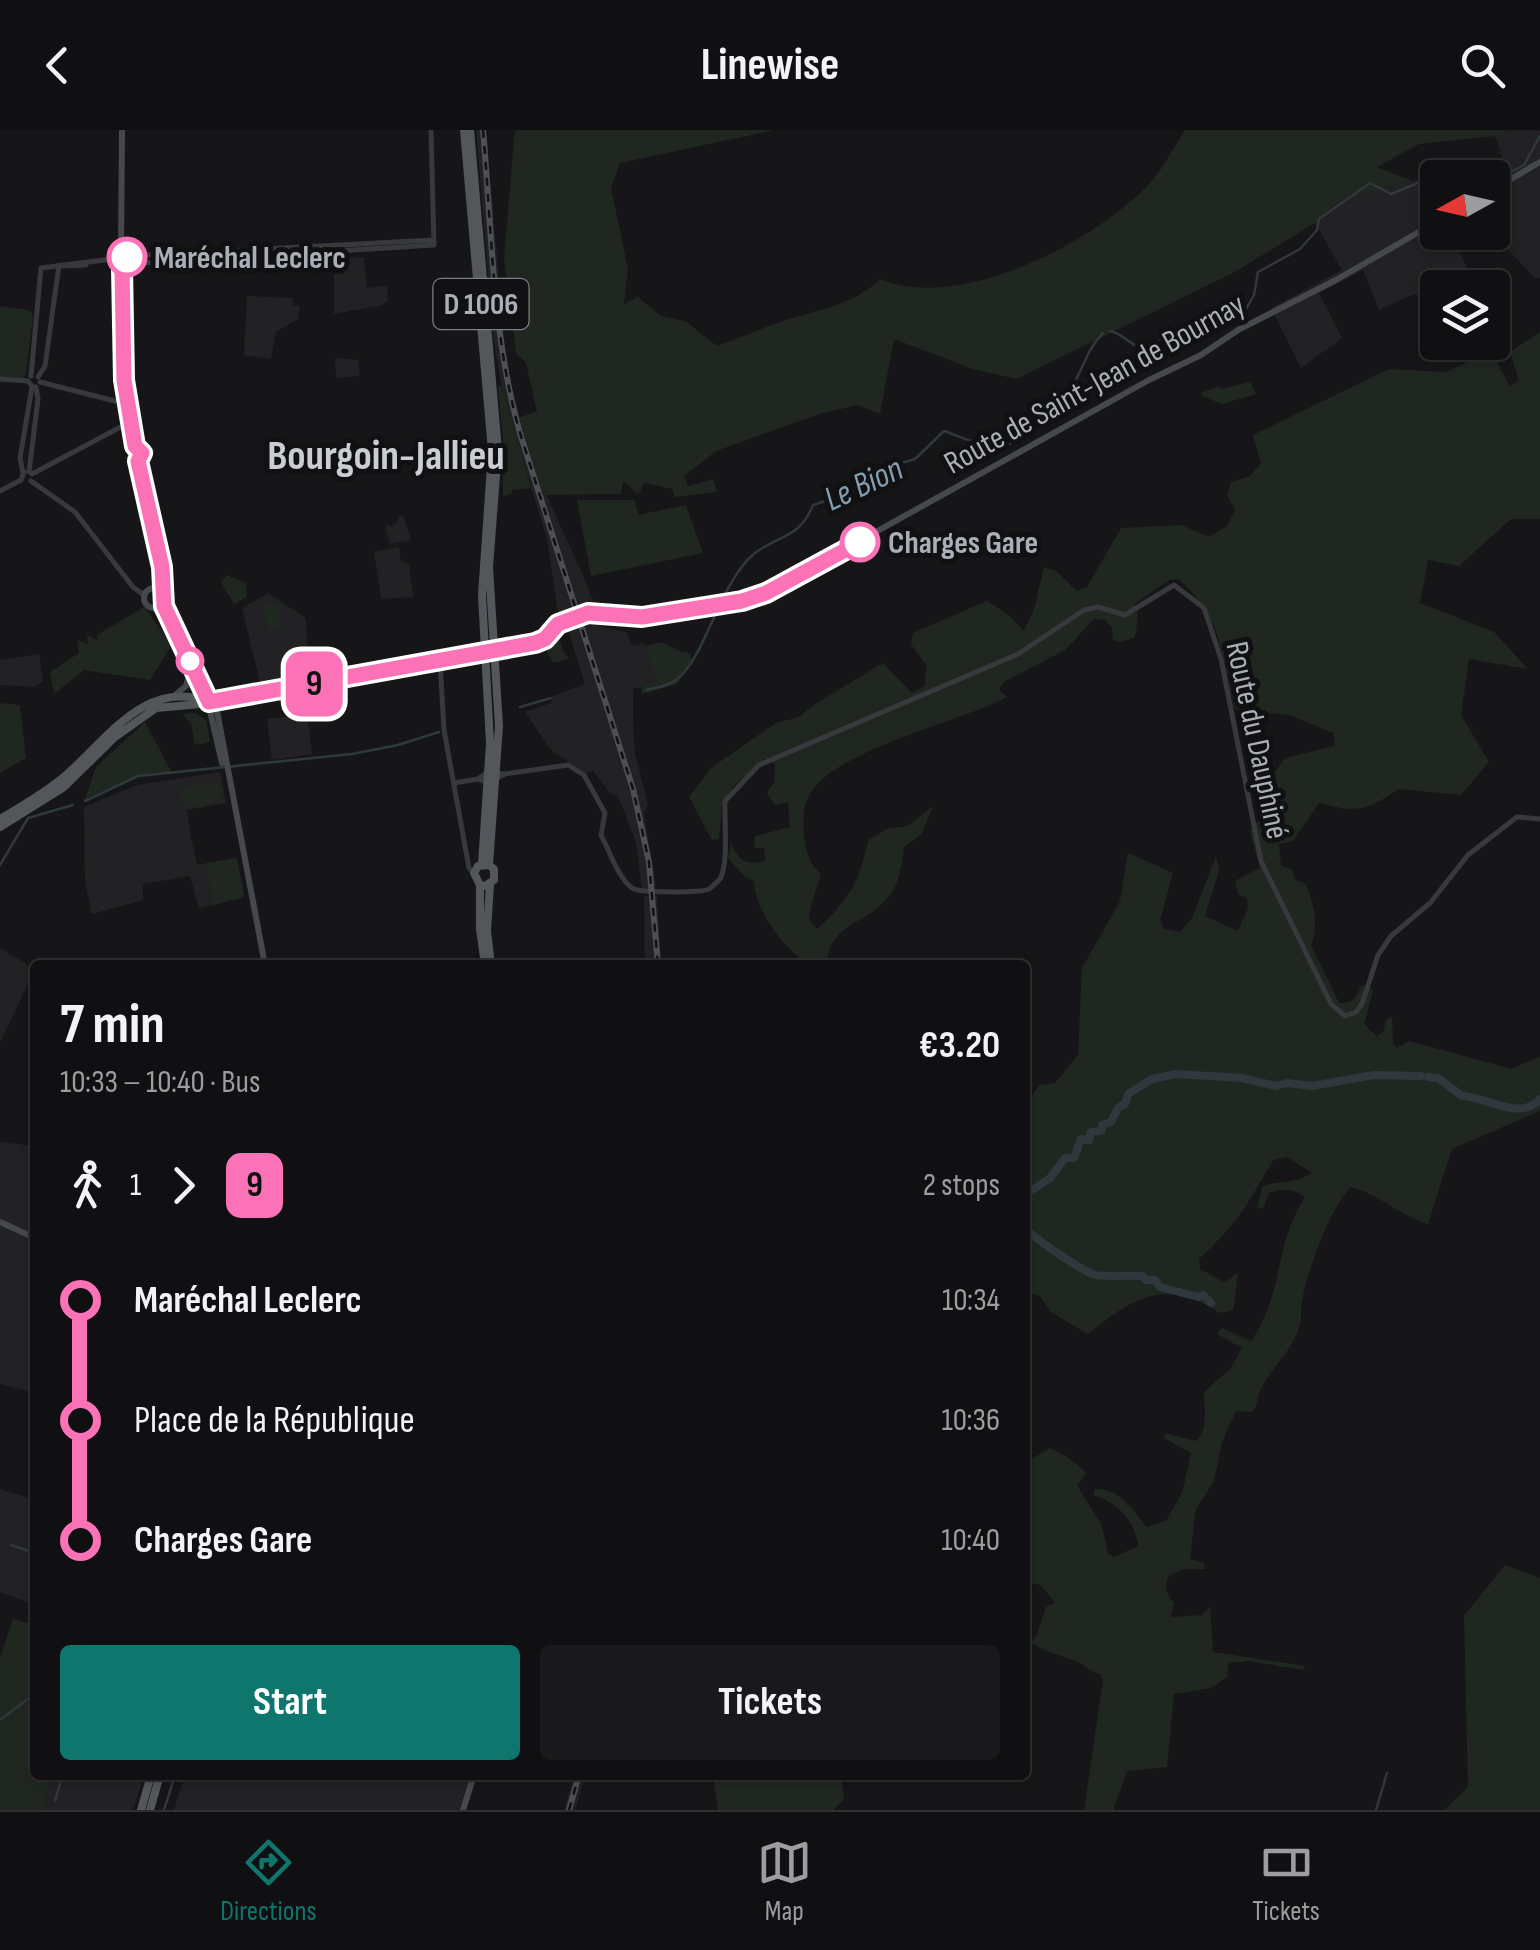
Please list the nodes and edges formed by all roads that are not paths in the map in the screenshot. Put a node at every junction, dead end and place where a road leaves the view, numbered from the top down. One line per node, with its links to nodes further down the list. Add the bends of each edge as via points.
1 (122, 130): 9 (main road)
2 (431, 130): 7 (street)
3 (467, 130): 18 (main road, D 1006, via 494,379)
4 (1540, 162): 5 (main road)
5 (1510, 180)
6 (1420, 231): 23 (main road, Route de Saint-Jean de Bournay, via 766,593 642,617)
7 (434, 243): 8 (street); 11 (street)
8 (156, 254): 9 (street); 11 (street)
9 (124, 260): 10 (main road); 10 (main road); 11 (street); 15 (main road)
10 (112, 261): 12 (street)
11 (157, 263)
12 (60, 266): 14 (street, via 45,366); 14 (street, via 41,268)
13 (0, 379): 14 (street)
14 (34, 382): 15 (street); 17 (street, via 38,400)
15 (128, 404): 16 (main road)
16 (130, 422): 17 (street); 20 (main road, via 136,449 130,457 138,461 164,574)
17 (27, 476): 19 (street); 21 (street, via 75,512)
18 (494, 479): 24 (main road, D 1006); 26 (main road, D 1006, via 489,568)
19 (0, 491)
20 (161, 594): 21 (main road, via 151,588); 22 (main road); 31 (main road)
21 (144, 595): 22 (main road)
22 (154, 608): 29 (main road)
23 (598, 612)
24 (482, 614): 26 (main road, D 1006); 27 (main road, D 1006)
25 (558, 624): 26 (main road, via 545,639)
26 (496, 650): 27 (main road); 32 (main road, D 1006)
27 (484, 653): 28 (main road); 32 (main road, D 1006)
28 (440, 661): 31 (main road); 33 (street)
29 (190, 672): 30 (main road, via 186,686); 31 (main road)
30 (171, 696): 31 (main road); 34 (main road, via 132,712 62,779)
31 (209, 702): 36 (main road, via 146,712 64,787); 40 (main road)
32 (492, 777): 33 (street); 35 (street, Route du Dauphiné, via 561,764 584,775 606,813 601,835 628,886 638,892 711,888 724,867 725,801 760,765 1018,654 1084,610 1098,606 1124,615 1174,585 1204,608 1221,658 1261,862 1338,1012 1356,1012 1384,945 1430,904 1468,855 1517,817); 37 (main road, D 1006)
33 (454, 783): 37 (street, via 468,858)
34 (0, 819)
35 (1540, 819)
36 (0, 827)
37 (481, 867): 38 (main road); 39 (main road, via 495,874)
38 (480, 884): 39 (main road); 41 (main road)
39 (490, 884): 42 (main road)
40 (263, 960)
41 (487, 960)
42 (488, 960)
43 (0, 1222): 44 (main road)
44 (30, 1236)
45 (150, 1780): 48 (main road)
46 (159, 1780): 49 (main road)
47 (473, 1780): 50 (main road)
48 (141, 1810)
49 (150, 1810)
50 (464, 1810)

